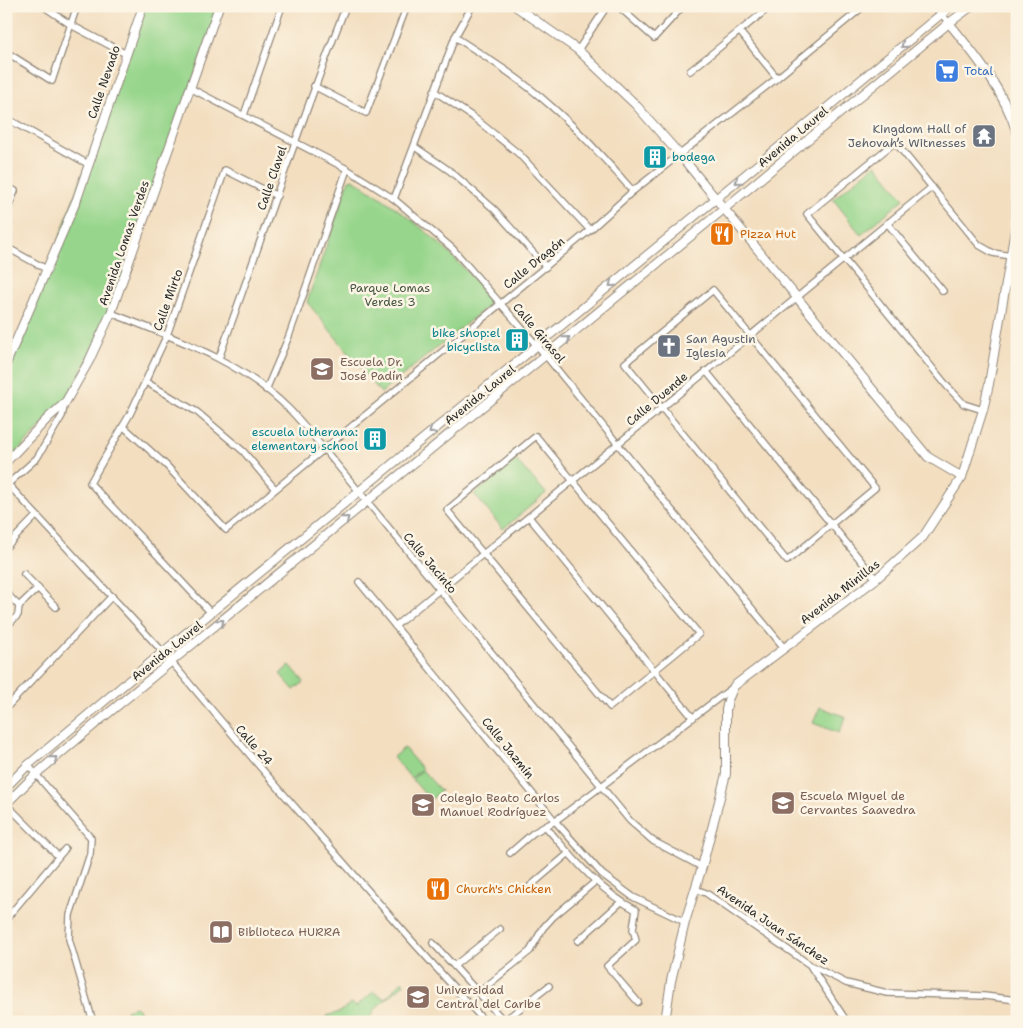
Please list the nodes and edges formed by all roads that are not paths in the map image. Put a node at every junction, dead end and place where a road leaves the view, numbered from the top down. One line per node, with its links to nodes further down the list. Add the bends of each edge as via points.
1 (43, 6): 20 (street)
2 (77, 6): 20 (street)
3 (142, 6): 25 (street, Calle Nevado)
4 (219, 6): 29 (street, Avenida Lomas Verdes)
5 (282, 6): 31 (street)
6 (346, 6): 28 (street, Calle Clavel)
7 (407, 6): 28 (street, via 366,113)
8 (472, 6): 22 (street)
9 (515, 6): 23 (street)
10 (607, 6): 23 (street)
11 (618, 6): 12 (street, via 654,38)
12 (683, 6)
13 (771, 6): 21 (street)
14 (864, 6): 27 (street, Calle Dragón)
15 (935, 6): 18 (street)
16 (951, 6): 18 (street, Avenida Laurel)
17 (972, 6): 19 (street, Avenida Laurel)
18 (941, 14): 19 (street); 45 (street, Avenida Laurel, one-way to 45)
19 (949, 23): 33 (street, via 981,63 1011,114); 46 (street, Avenida Laurel)
20 (71, 26): 24 (street, via 52,82); 25 (street)
21 (740, 32): 26 (street); 27 (street)
22 (455, 37): 30 (street); 42 (street, via 505,69 551,106)
23 (578, 50): 36 (street, via 635,104)
24 (6, 52)
25 (126, 54): 37 (street, Calle Nevado)
26 (690, 71)
27 (777, 78): 36 (street, Calle Dragón)
28 (314, 86): 34 (street, Calle Clavel)
29 (190, 88): 31 (street, Calle Girasol); 58 (street, Avenida Lomas Verdes)
30 (434, 91): 35 (street); 49 (street, via 519,154)
31 (244, 115): 34 (street, Calle Girasol)
32 (6, 118): 37 (street)
33 (1017, 133)
34 (295, 142): 39 (street, Calle Girasol); 43 (street, Calle Clavel)
35 (415, 147): 44 (street); 53 (street, via 450,171 494,209)
36 (680, 155): 42 (street, Calle Dragón); 45 (street)
37 (88, 164): 54 (street, Calle Nevado)
38 (1017, 167): 51 (street, Avenida Minillas, via 1016,224)
39 (347, 169): 44 (street, Calle Girasol); 67 (street, via 290,336)
40 (6, 186): 47 (street, via 15,191)
41 (932, 187): 48 (street, Calle Duende); 51 (street, via 979,245 993,253); 52 (street, via 895,142 807,214)
42 (633, 191): 49 (street, Calle Dragón)
43 (277, 196): 59 (street, Calle Mirto, via 225,170); 63 (street, Calle Clavel)
44 (394, 199): 57 (street, Calle Girasol, via 452,248)
45 (715, 199): 46 (street); 61 (street, Avenida Laurel, one-way to 61)
46 (724, 209): 56 (street); 62 (street, Avenida Laurel, one-way to 46)
47 (6, 213)
48 (887, 223): 52 (street, Calle Duende); 55 (street)
49 (590, 230): 53 (street, Calle Dragón)
50 (6, 247): 54 (street)
51 (1011, 256): 70 (street, Avenida Minillas)
52 (843, 259): 56 (street, Calle Duende); 70 (street, via 964,404)
53 (546, 267): 57 (street, Calle Dragón)
54 (48, 270): 64 (street, Calle Nevado)
55 (943, 291)
56 (797, 297): 60 (street, Calle Duende); 75 (street, via 928,457)
57 (502, 303): 61 (street, Calle Girasol); 73 (street, Calle Dragón)
58 (111, 313): 59 (street, Calle Jacinto); 68 (street, Avenida Lomas Verdes)
59 (167, 335): 63 (street, Calle Jacinto); 66 (street, Calle Mirto)
60 (750, 335): 65 (street, Calle Duende); 69 (street, via 714,290 624,363); 83 (street, via 875,488)
61 (537, 346): 62 (street, Calle Girasol); 79 (street, Avenida Laurel, one-way to 79)
62 (546, 356): 72 (street, Calle Girasol); 80 (street, Avenida Laurel)
63 (219, 358): 67 (street, Calle Jacinto)
64 (6, 364)
65 (706, 372): 69 (street, Calle Duende); 83 (street)
66 (146, 382): 71 (street, Calle Mirto); 78 (street, via 196,412 243,451)
67 (266, 390): 73 (street, Calle Jacinto, via 289,409)
68 (65, 403): 74 (street, Avenida Lomas Verdes); 77 (street, via 62,416 37,458)
69 (662, 408): 72 (street, Calle Duende); 83 (street, via 787,561)
70 (983, 410): 75 (street, Avenida Minillas)
71 (123, 426): 78 (street, Calle Dragón, via 166,465 226,530); 95 (street, Calle Mirto, via 90,483)
72 (618, 444): 76 (street, Calle Duende); 98 (street, Calle Girasol)
73 (324, 449): 78 (street, Calle Dragón); 79 (street, Calle Jacinto)
74 (6, 462)
75 (962, 477): 87 (street, Avenida Minillas, via 923,537)
76 (573, 481): 82 (street, Calle Duende); 85 (street, via 536,436 447,510); 101 (street, via 699,634)
77 (7, 483): 81 (street, Calle 24)
78 (275, 489)
79 (358, 492): 80 (street, Calle Jacinto); 95 (street, Avenida Laurel)
80 (367, 502): 90 (street, Calle Jacinto); 100 (street, Avenida Laurel, one-way to 80)
81 (36, 516): 84 (street); 92 (street, Calle 24)
82 (529, 517): 85 (street, Calle Duende); 101 (street)
83 (832, 524): 87 (street)
84 (6, 547)
85 (484, 554): 90 (street, Calle Duende); 101 (street, via 610,707)
86 (24, 574): 89 (street)
87 (876, 579): 98 (street, Avenida Minillas)
88 (359, 582): 96 (street, Calle Jazmín)
89 (38, 588): 93 (street); 94 (street)
90 (440, 590): 96 (street, Calle Duende); 107 (street, Calle Jacinto)
91 (6, 593): 93 (street)
92 (112, 596): 99 (street, Calle 24); 103 (street)
93 (19, 606): 97 (street, via 18,615)
94 (56, 606)
95 (211, 613): 99 (street, Avenida Laurel)
96 (396, 626): 110 (street, Calle Jazmín)
97 (6, 627)
98 (785, 649): 102 (street, Avenida Minillas)
99 (163, 652): 100 (street, Calle 24); 105 (street, Avenida Laurel)
100 (172, 662): 106 (street, Avenida Laurel, one-way to 100); 134 (street, Calle 24, via 260,767)
101 (654, 670): 104 (street)
102 (734, 686): 104 (street); 116 (street, via 726,710 726,774)
103 (6, 708)
104 (693, 718): 107 (street)
105 (28, 765): 106 (street); 108 (street, Avenida Laurel)
106 (36, 774): 109 (street, Avenida Laurel); 133 (street, via 91,838 90,854 70,915 70,939)
107 (601, 786): 110 (street); 116 (street, Calle Jacinto, via 630,821 653,841)
108 (6, 787)
109 (6, 804): 115 (street)
110 (555, 821): 111 (street); 122 (street, Calle Jazmín, via 602,874 634,897)
111 (546, 827): 113 (street, via 533,833); 114 (street)
112 (65, 849): 115 (street)
113 (510, 853)
114 (568, 853): 117 (street); 118 (street)
115 (58, 856): 121 (street)
116 (702, 867): 119 (street)
117 (596, 881): 120 (street); 129 (street, via 553,917 530,951)
118 (528, 888)
119 (695, 889): 122 (street); 126 (street, Avenida Juan Sánchez, via 706,893)
120 (622, 902): 124 (street); 131 (street, via 636,910 636,940 607,966)
121 (8, 914)
122 (685, 922): 135 (street, via 671,981)
123 (500, 929): 127 (street)
124 (578, 941)
125 (434, 943): 127 (street)
126 (810, 965): 130 (street, Avenida Juan Sánchez, via 846,982 887,993); 136 (street)
127 (454, 966): 129 (street)
128 (549, 986): 132 (street)
129 (478, 993): 132 (street)
130 (1017, 1000)
131 (638, 1002)
132 (505, 1021)
133 (93, 1022)
134 (486, 1022)
135 (666, 1022)
136 (847, 1022)

